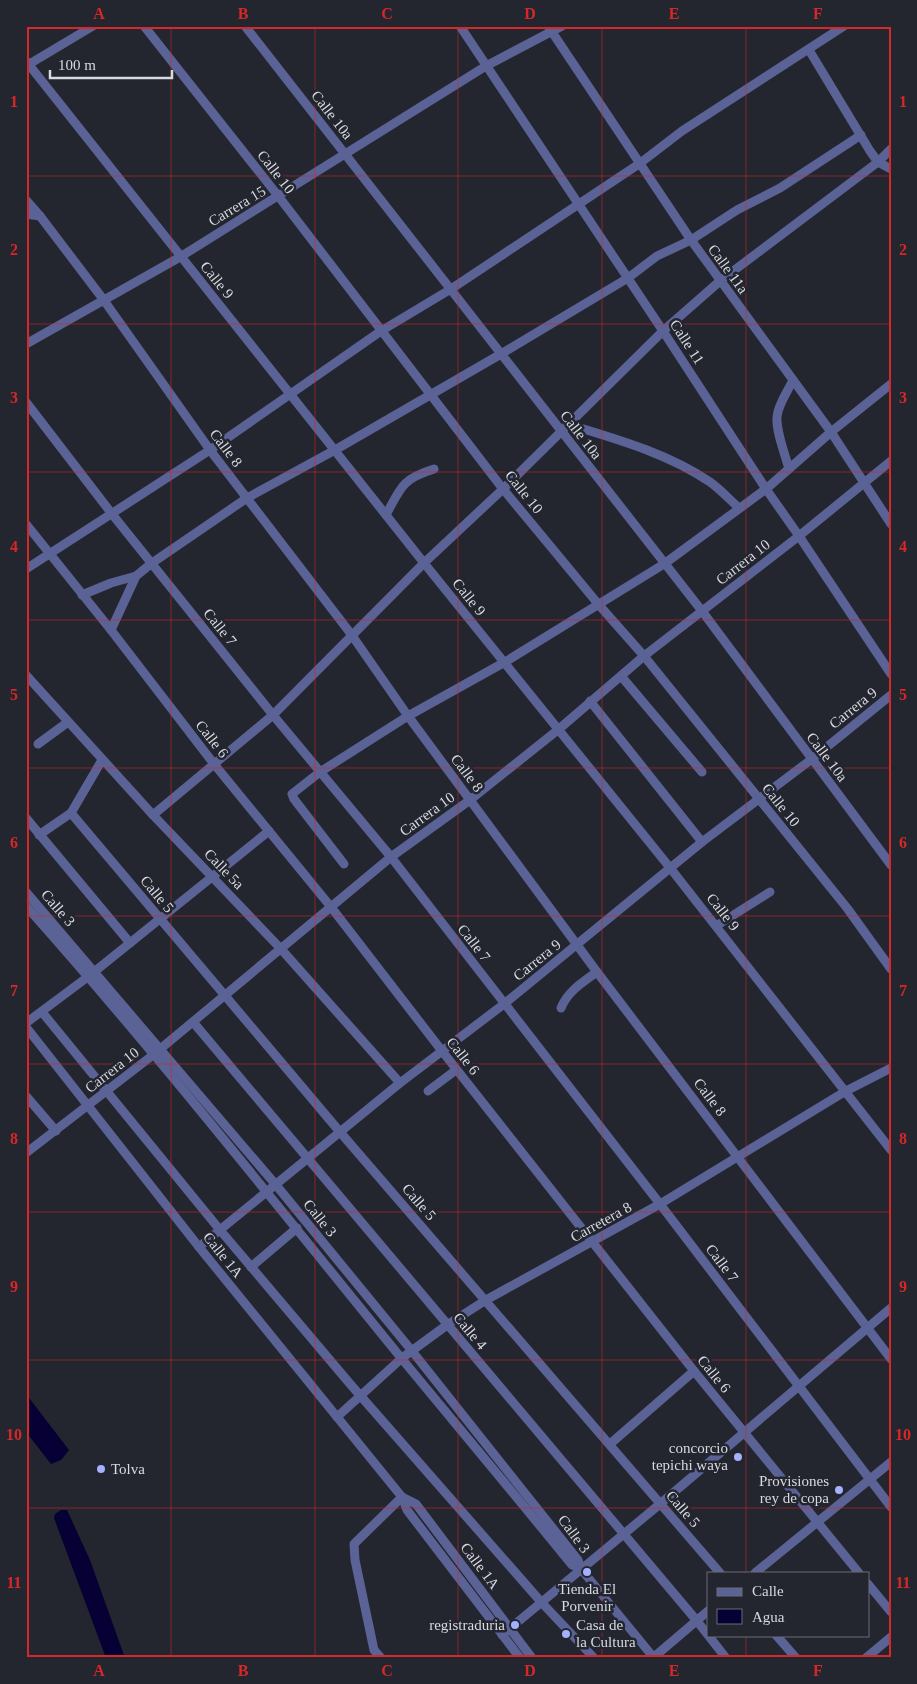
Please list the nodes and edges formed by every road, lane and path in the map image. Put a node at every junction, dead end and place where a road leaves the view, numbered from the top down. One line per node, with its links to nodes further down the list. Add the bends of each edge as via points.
1 (93, 26): 9 (street)
2 (144, 26): 17 (street, Calle 10)
3 (245, 26): 13 (street, Calle 10a)
4 (460, 26): 10 (street, Calle 11)
5 (562, 26): 7 (street, Carrera 15)
6 (844, 26): 8 (street)
7 (550, 29): 10 (street, Carrera 15); 15 (street, Calle 11a)
8 (808, 50): 11 (street); 15 (street, via 682,131)
9 (27, 64): 23 (street, Calle 9)
10 (486, 66): 13 (street, Carrera 15); 19 (street, Calle 11)
11 (861, 135): 14 (street); 22 (street, via 780,188)
12 (891, 149): 14 (street)
13 (345, 154): 17 (street, Carrera 15); 26 (street, Calle 10a)
14 (878, 162): 16 (street); 25 (street)
15 (639, 164): 19 (street); 22 (street, Calle 11a)
16 (891, 169)
17 (279, 197): 23 (street, Carrera 15); 29 (street, Calle 10)
18 (26, 200): 21 (street, Calle 8)
19 (578, 203): 24 (street, Calle 11); 26 (street)
20 (26, 214): 21 (street)
21 (40, 216): 27 (street, Calle 8)
22 (691, 240): 24 (street, via 657,256); 25 (street, Calle 11a)
23 (180, 257): 27 (street, Carrera 15); 34 (street, Calle 9)
24 (628, 278): 28 (street, Calle 11); 31 (street)
25 (720, 281): 28 (street); 32 (street, Calle 11a)
26 (451, 289): 29 (street); 31 (street, Calle 10a)
27 (103, 299): 30 (street, Carrera 15); 39 (street, Calle 8)
28 (663, 330): 37 (street); 46 (street, Calle 11)
29 (381, 331): 34 (street); 35 (street, Calle 10)
30 (26, 344)
31 (501, 354): 35 (street); 37 (street, Calle 10a)
32 (793, 380): 38 (street, Calle 11a); 42 (street, via 778,417)
33 (891, 384): 38 (street)
34 (291, 394): 39 (street); 40 (street, Calle 9)
35 (430, 394): 40 (street); 45 (street, Calle 10)
36 (26, 402): 49 (street, Calle 7)
37 (564, 428): 45 (street); 48 (street, via 652,452 711,483); 57 (street, Calle 10a)
38 (831, 432): 42 (street); 44 (street, Calle 11a)
39 (210, 450): 47 (street, Calle 8); 49 (street)
40 (335, 450): 47 (street); 50 (street, Calle 9)
41 (891, 460): 44 (street, Carrera 10)
42 (789, 468): 46 (street)
43 (434, 469): 50 (street, via 405,482)
44 (863, 482): 52 (street, Calle 11a); 53 (street, Carrera 10)
45 (503, 489): 56 (street); 61 (street, Calle 10)
46 (766, 489): 48 (street); 53 (street, Calle 11)
47 (247, 498): 55 (street); 64 (street, Calle 8)
48 (739, 508): 57 (street)
49 (112, 514): 54 (street); 55 (street, Calle 7)
50 (386, 515): 56 (street, Calle 9)
51 (26, 524): 54 (street, Calle 6)
52 (891, 524)
53 (799, 536): 62 (street, Carrera 10); 67 (street, Calle 11)
54 (49, 554): 58 (street); 60 (street, Calle 6)
55 (152, 563): 59 (street); 72 (street, Calle 7)
56 (424, 563): 64 (street); 66 (street, Calle 9)
57 (664, 564): 61 (street); 62 (street, Calle 10a)
58 (26, 569)
59 (136, 576): 60 (street); 63 (street)
60 (82, 595): 63 (street, Calle 6)
61 (599, 606): 65 (street, Calle 10); 66 (street)
62 (702, 611): 65 (street, Carrera 10); 77 (street, Calle 10a)
63 (111, 630): 79 (street, Calle 6)
64 (351, 634): 72 (street); 73 (street, Calle 8)
65 (644, 656): 69 (street, Carrera 10); 82 (street, Calle 10)
66 (505, 662): 73 (street); 75 (street, Calle 9)
67 (891, 674)
68 (26, 675): 74 (street, Calle 5a)
69 (620, 676): 71 (street, Carrera 10); 81 (street)
70 (891, 695): 77 (street, Carrera 9)
71 (590, 701): 75 (street, Carrera 10); 89 (street)
72 (273, 714): 79 (street); 80 (street, Calle 7)
73 (408, 716): 80 (street); 83 (street, Calle 8)
74 (68, 722): 76 (street); 78 (street, Calle 5a)
75 (559, 729): 83 (street, Carrera 10); 93 (street, Calle 9)
76 (38, 744)
77 (812, 759): 82 (street, Carrera 9); 92 (street, Calle 10a)
78 (102, 760): 84 (street); 85 (street, Calle 5a)
79 (214, 764): 85 (street); 87 (street, Calle 6)
80 (320, 772): 90 (street, Calle 7); 91 (street, via 292,796)
81 (702, 772)
82 (759, 799): 89 (street, Carrera 9); 104 (street, Calle 10)
83 (470, 800): 90 (street, Carrera 10); 102 (street, Calle 8)
84 (71, 814): 88 (street); 99 (street, Calle 5)
85 (153, 815): 94 (street, Calle 5a)
86 (26, 818): 88 (street)
87 (269, 830): 94 (street); 98 (street, Calle 6)
88 (39, 835): 101 (street)
89 (702, 842): 93 (street, Carrera 9)
90 (391, 857): 98 (street, Carrera 10); 108 (street, Calle 7)
91 (344, 864)
92 (891, 865)
93 (671, 869): 100 (street, Calle 9); 102 (street, Carrera 9)
94 (212, 877): 99 (street); 103 (street, Calle 5a)
95 (26, 892): 106 (street, Calle 3)
96 (770, 892): 100 (street)
97 (26, 906): 106 (street, Calle 3)
98 (331, 907): 103 (street, Carrera 10); 114 (street, Calle 6)
99 (160, 920): 101 (street); 107 (street, Calle 5)
100 (716, 926): 120 (street, Calle 9)
101 (130, 943): 106 (street)
102 (578, 945): 105 (street, Calle 8); 108 (street, Carrera 9)
103 (280, 949): 107 (street, Carrera 10); 118 (street, Calle 5a)
104 (891, 968)
105 (597, 972): 109 (street, via 573,989); 128 (street, Calle 8)
106 (92, 974): 110 (street); 115 (street, Calle 3)
107 (224, 995): 111 (street, Carrera 10); 125 (street, Calle 5)
108 (504, 1004): 114 (street, Carrera 9); 132 (street, Calle 7)
109 (561, 1008)
110 (42, 1012): 112 (street); 121 (street)
111 (193, 1022): 115 (street, Carrera 10); 129 (street, Calle 4)
112 (26, 1023)
113 (26, 1027): 123 (street, Calle 1A)
114 (442, 1051): 117 (street, Calle 6); 118 (street, Carrera 9)
115 (157, 1052): 121 (street, Carrera 10); 130 (street, Calle 3); 131 (street, Calle 3)
116 (891, 1068): 120 (street, Carretera 8)
117 (456, 1070): 119 (street); 135 (street, Calle 6)
118 (400, 1083): 125 (street, Carrera 9)
119 (428, 1091)
120 (846, 1091): 126 (street, Calle 9); 128 (street, Carretera 8)
121 (107, 1092): 123 (street, Carrera 10); 134 (street)
122 (26, 1096): 124 (street)
123 (88, 1107): 124 (street, Carrera 10); 136 (street, Calle 1A)
124 (56, 1131): 127 (street, Carrera 10)
125 (340, 1132): 129 (street, Carrera 9); 138 (street, Calle 5)
126 (891, 1150)
127 (26, 1154)
128 (738, 1157): 132 (street, Carretera 8); 141 (street, Calle 8)
129 (308, 1159): 130 (street, Carrera 9); 140 (street, Calle 4)
130 (276, 1185): 131 (street, Carrera 9); 142 (street, Calle 3)
131 (268, 1192): 133 (street, Calle 3); 134 (street, Carrera 9)
132 (660, 1204): 135 (street, Carretera 8); 146 (street, Calle 7)
133 (297, 1228): 137 (street); 143 (street, Calle 3)
134 (220, 1230): 136 (street, Carrera 9); 137 (street)
135 (593, 1242): 138 (street, Carretera 8); 145 (street, Calle 6)
136 (199, 1247): 148 (street, Calle 1A)
137 (251, 1267): 147 (street)
138 (486, 1300): 140 (street, Carretera 8); 150 (street, Calle 5)
139 (891, 1308): 141 (street)
140 (447, 1325): 142 (street, Carretera 8); 157 (street, Calle 4)
141 (867, 1328): 144 (street, Calle 8); 146 (street)
142 (412, 1350): 143 (street, Carretera 8); 158 (street, Calle 3, via 578,1560)
143 (402, 1358): 147 (street, Carretera 8); 158 (street, Calle 3, via 572,1565)
144 (891, 1359)
145 (694, 1371): 149 (street, Calle 6); 150 (street)
146 (799, 1387): 149 (street); 152 (street, Calle 7)
147 (360, 1394): 148 (street, Carretera 8); 163 (street)
148 (337, 1417): 153 (street, Calle 1A)
149 (744, 1431): 154 (street); 156 (street, Calle 6)
150 (610, 1444): 154 (street, Calle 5)
151 (891, 1462): 152 (street)
152 (870, 1479): 155 (street, Calle 7); 156 (street)
153 (402, 1497): 167 (street, Calle 1A, via 416,1504); 169 (street, Calle 1A, via 406,1510); 173 (street, via 354,1544 374,1650)
154 (660, 1504): 157 (street); 159 (street, Calle 5)
155 (891, 1507)
156 (818, 1522): 160 (street); 161 (street, Calle 6)
157 (623, 1534): 158 (street); 166 (street, Calle 4)
158 (581, 1569): 163 (street); 177 (street, Calle 3)
159 (719, 1572)
160 (756, 1572)
161 (858, 1572)
162 (870, 1586): 165 (street)
163 (542, 1602): 167 (street); 176 (street)
164 (707, 1612): 166 (street)
165 (891, 1612)
166 (697, 1621): 168 (street, Calle 4); 177 (street)
167 (510, 1629): 169 (street); 175 (street, Calle 1A)
168 (707, 1634)
169 (502, 1635): 174 (street, Calle 1A)
170 (709, 1636): 178 (street, Calle 4)
171 (777, 1636): 179 (street)
172 (891, 1637): 180 (street)
173 (381, 1658)
174 (520, 1658)
175 (532, 1658)
176 (594, 1658)
177 (654, 1658)
178 (726, 1658)
179 (796, 1658)
180 (866, 1658)

